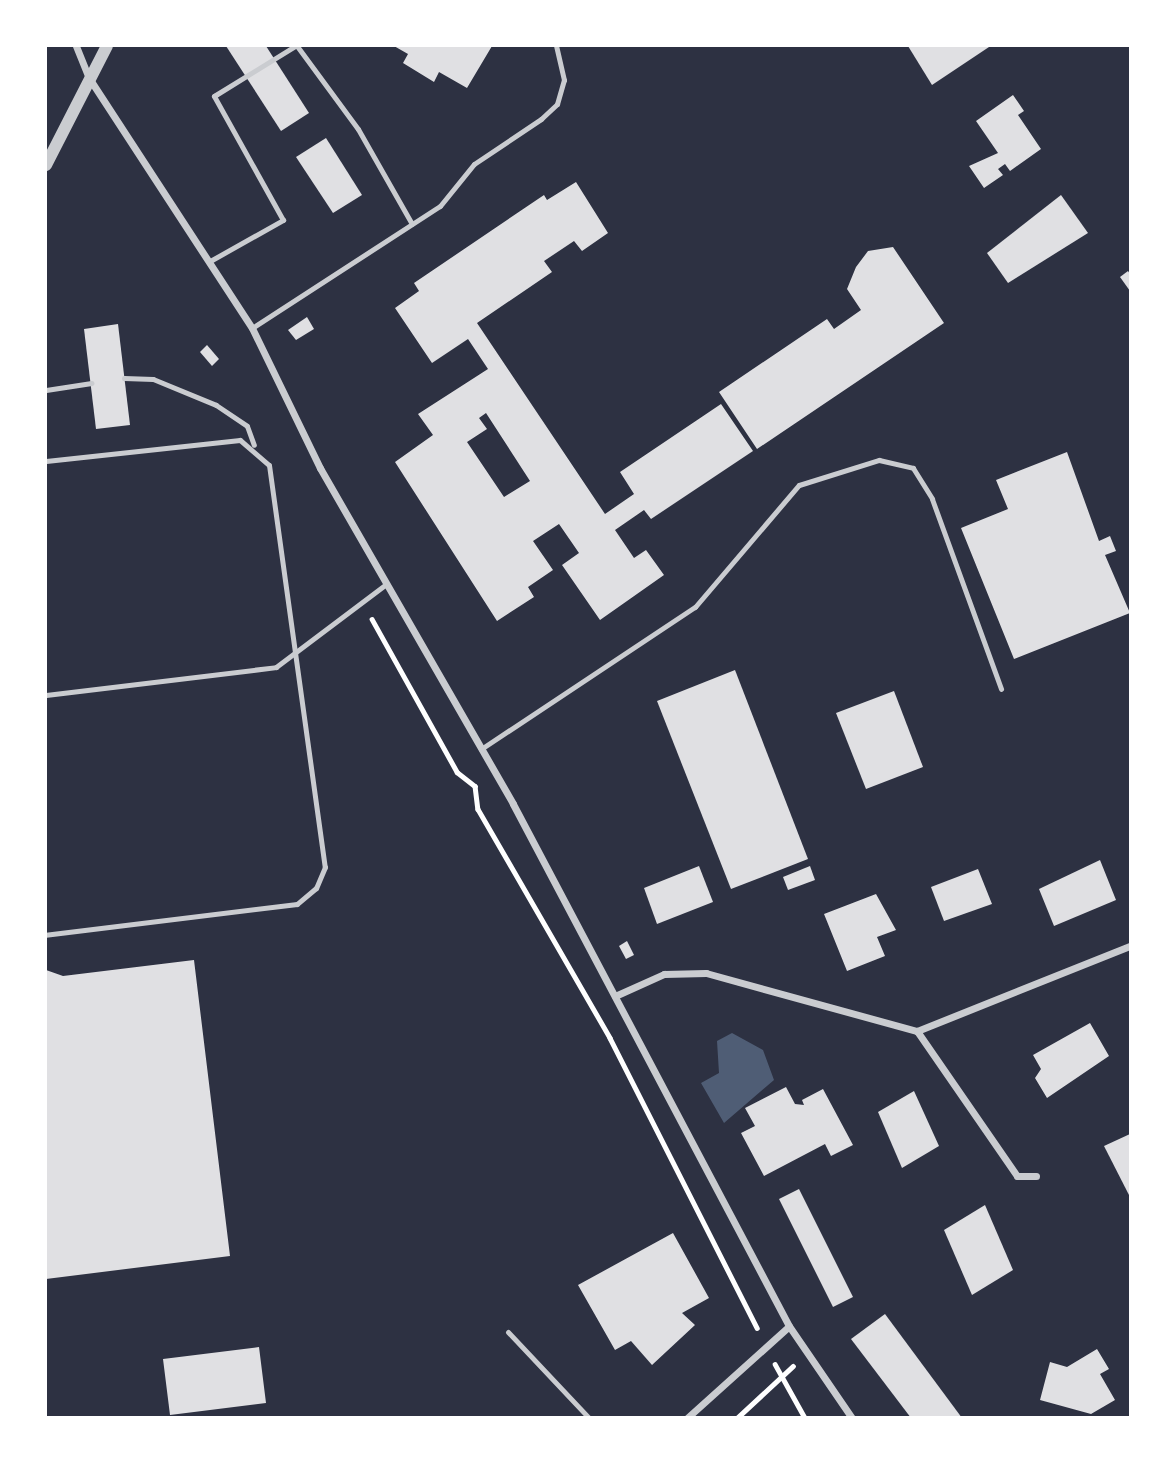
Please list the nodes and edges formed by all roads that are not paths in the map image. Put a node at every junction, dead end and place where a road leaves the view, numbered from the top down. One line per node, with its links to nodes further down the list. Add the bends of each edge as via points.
1 (76, 46): 5 (street)
2 (107, 46): 5 (street)
3 (296, 46): 7 (lane, via 358,130); 8 (lane, via 214,96 283,219)
4 (556, 46): 7 (lane, via 565,80 557,104 474,164 440,206)
5 (89, 78): 6 (street); 8 (street)
6 (46, 165)
7 (412, 224): 9 (lane)
8 (210, 261): 9 (street)
9 (252, 328): 15 (street)
10 (124, 378): 13 (lane, via 153,379 216,405 247,426)
11 (91, 383): 12 (lane)
12 (46, 390)
13 (255, 447): 14 (lane, via 240,440); 16 (lane, via 270,464)
14 (46, 461)
15 (386, 584): 16 (lane); 19 (street)
16 (296, 655): 18 (lane, via 260,671); 20 (lane, via 325,867 307,898 297,904)
17 (1001, 689): 19 (lane, via 932,499 913,468 879,460 799,485 695,607)
18 (46, 695)
19 (481, 749): 22 (street)
20 (46, 935)
21 (1130, 946): 23 (street)
22 (615, 996): 23 (street, via 664,974 706,973); 25 (street)
23 (917, 1031): 24 (street, via 1017,1176)
24 (1036, 1176)
25 (789, 1326): 27 (street); 30 (street)
26 (508, 1332): 28 (lane)
27 (697, 1414): 29 (street)
28 (589, 1418)
29 (687, 1418)
30 (852, 1418)

